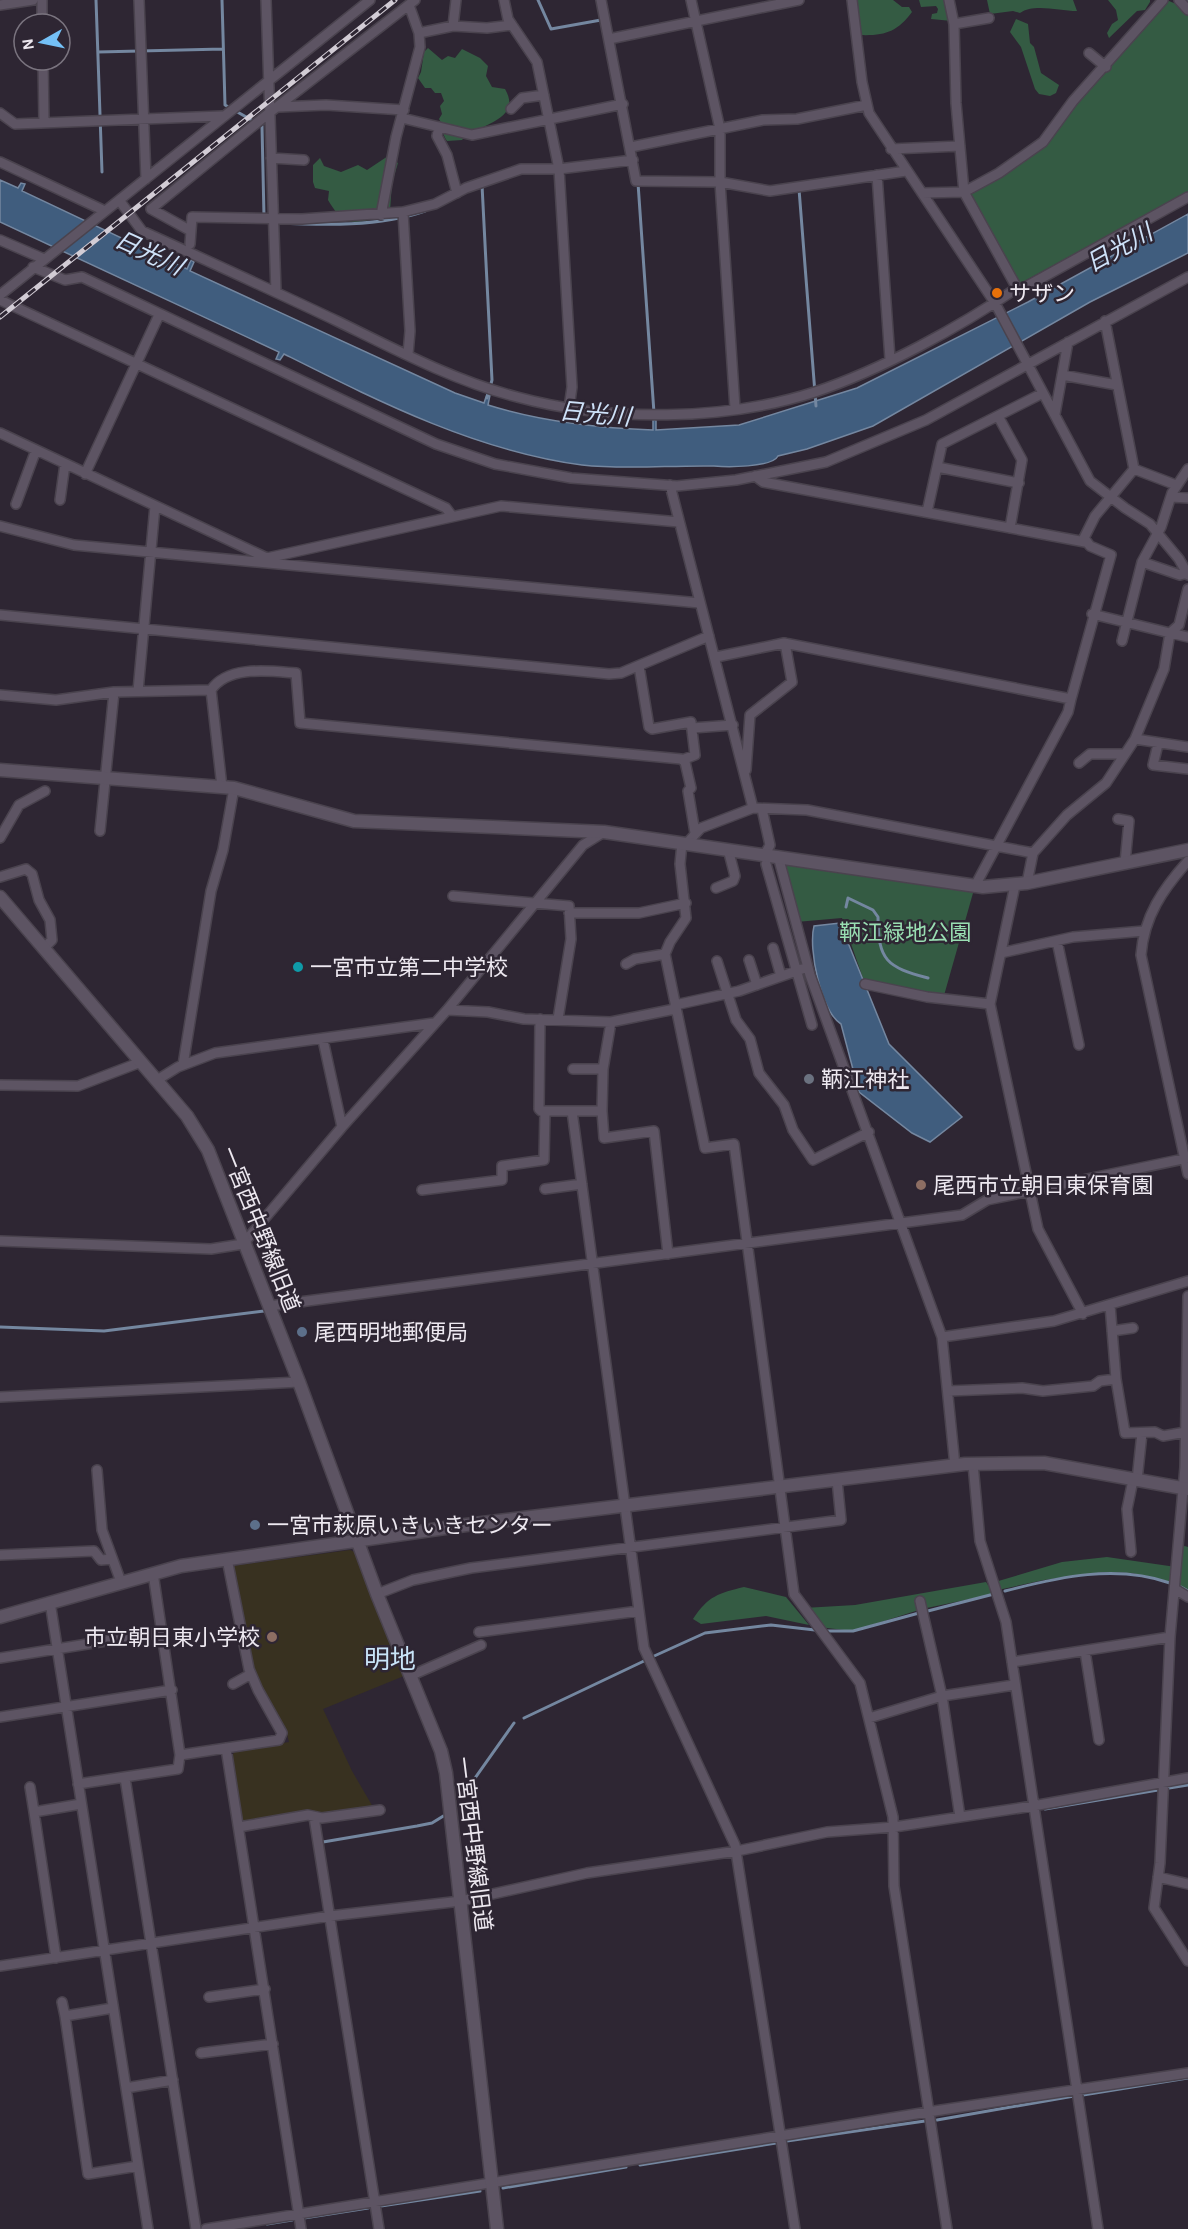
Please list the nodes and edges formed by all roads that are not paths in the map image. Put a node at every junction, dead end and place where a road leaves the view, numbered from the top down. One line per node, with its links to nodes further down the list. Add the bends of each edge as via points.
1 (33, 0): 15 (street)
2 (139, 0): 37 (street)
3 (266, 0): 27 (street)
4 (370, 0): 27 (street)
5 (456, 0): 21 (street)
6 (504, 0): 20 (street)
7 (601, 0): 23 (street)
8 (692, 0): 18 (street)
9 (798, 0): 18 (street)
10 (852, 0): 30 (street)
11 (949, 0): 19 (street)
12 (1163, 0): 25 (street)
13 (1179, 0): 16 (street)
14 (412, 2): 22 (street); 32 (street)
15 (0, 5)
16 (1188, 10)
17 (989, 18): 19 (street)
18 (695, 21): 23 (street); 40 (street)
19 (954, 24): 41 (street)
20 (512, 25): 21 (street); 28 (street, via 537,62)
21 (453, 26): 22 (street)
22 (419, 33): 34 (street, via 420,47)
23 (609, 39): 29 (street)
24 (1089, 53): 25 (street)
25 (1106, 67): 53 (street, via 1073,101 1043,142)
26 (43, 72): 38 (street)
27 (269, 82): 32 (street); 35 (street)
28 (544, 95): 31 (street, via 522,98); 36 (street)
29 (623, 104): 36 (street); 42 (street)
30 (867, 105): 40 (street); 43 (street)
31 (510, 109)
32 (273, 110): 34 (street, via 326,105); 44 (street); 62 (street, via 151,209)
33 (0, 113): 38 (street, via 15,124)
34 (403, 114): 39 (street); 60 (street)
35 (222, 116): 37 (street); 51 (street)
36 (549, 118): 39 (street, via 472,135); 48 (street)
37 (143, 119): 38 (street); 51 (street)
38 (44, 123)
39 (439, 127): 54 (street, via 437,136 447,154)
40 (720, 129): 42 (street); 52 (street)
41 (960, 146): 43 (street); 53 (street)
42 (631, 147): 46 (street)
43 (891, 149): 49 (street)
44 (271, 158): 45 (street); 61 (street)
45 (304, 160)
46 (633, 160): 48 (street); 52 (street, via 636,181)
47 (0, 162): 58 (street)
48 (559, 169): 54 (street, via 521,169); 83 (street, via 572,387)
49 (906, 171): 50 (street); 55 (street)
50 (877, 175): 52 (street, via 770,191); 77 (street)
51 (146, 179): 57 (street)
52 (720, 182): 84 (street)
53 (964, 192): 55 (street); 68 (street)
54 (457, 193): 59 (street, via 435,204)
55 (922, 193): 72 (street)
56 (1188, 197): 68 (street, via 1020,290)
57 (119, 200): 58 (street); 69 (street, via 142,231)
58 (105, 211): 65 (street)
59 (403, 212): 60 (street); 76 (street)
60 (381, 215): 61 (street)
61 (274, 219): 62 (street, via 192,217); 69 (street)
62 (191, 231): 64 (street)
63 (0, 240): 65 (street)
64 (190, 244)
65 (44, 259): 66 (street)
66 (33, 267): 70 (street); 73 (street, via 65,280 82,277)
67 (1188, 276): 74 (street)
68 (1017, 288): 72 (street)
69 (276, 292): 76 (street)
70 (0, 295)
71 (0, 300): 78 (street)
72 (995, 303): 77 (street); 79 (street)
73 (159, 315): 78 (street); 96 (street, via 426,439 495,464 571,478)
74 (1105, 321): 75 (street); 81 (street)
75 (1068, 342): 79 (street); 80 (street)
76 (408, 354): 83 (street, via 460,378 516,397)
77 (890, 359): 84 (street, via 816,392)
78 (136, 364): 93 (street); 105 (street, via 446,508)
79 (1028, 364): 82 (street); 94 (street, via 927,420 826,462)
80 (1062, 375): 81 (street); 85 (street)
81 (1117, 385): 91 (street)
82 (1043, 393): 85 (street); 86 (street)
83 (569, 408): 84 (street, via 666,415)
84 (735, 408)
85 (1055, 414): 99 (street, via 1090,481)
86 (998, 416): 90 (street, via 942,444); 95 (street, via 1022,460)
87 (0, 434): 88 (street)
88 (36, 450): 89 (street); 102 (street)
89 (65, 464): 93 (street); 101 (street)
90 (937, 467): 95 (street); 104 (street)
91 (1134, 469): 97 (street); 99 (street)
92 (1188, 469): 97 (street)
93 (85, 474): 103 (street)
94 (755, 476): 96 (street); 104 (street, via 763,482)
95 (1019, 483): 108 (street)
96 (670, 485): 106 (street)
97 (1176, 485): 98 (street)
98 (1171, 497): 100 (street); 109 (street)
99 (1110, 498): 109 (street); 110 (street, via 1095,516)
100 (1188, 498)
101 (60, 500)
102 (16, 504)
103 (155, 506): 111 (street); 112 (street)
104 (927, 512): 108 (street)
105 (452, 516): 106 (street, via 501,506); 112 (street)
106 (679, 522): 116 (street)
107 (0, 526): 111 (street, via 74,545)
108 (1010, 528): 110 (street)
109 (1159, 532): 113 (street); 114 (street)
110 (1084, 542): 117 (street, via 1111,555)
111 (150, 554): 112 (street); 120 (street)
112 (267, 560): 116 (street)
113 (1142, 562): 114 (street); 119 (street)
114 (1187, 574)
115 (1188, 589): 121 (street, via 1179,625)
116 (700, 603): 122 (street)
117 (1092, 614): 119 (street); 132 (street)
118 (0, 615): 120 (street)
119 (1126, 622): 121 (street); 124 (street)
120 (142, 631): 127 (street, via 609,674); 129 (street)
121 (1170, 633): 123 (street); 136 (street, via 1164,669)
122 (710, 636): 126 (street); 127 (street)
123 (1188, 636)
124 (1122, 640)
125 (785, 643): 126 (street); 132 (street); 133 (street, via 792,682)
126 (716, 657): 134 (street)
127 (639, 666): 135 (street, via 649,727 691,722)
128 (211, 690): 129 (street); 140 (street, via 217,681 241,673 296,673 300,723); 146 (street)
129 (138, 691): 130 (street)
130 (114, 692): 131 (street, via 56,700); 145 (street)
131 (0, 695)
132 (1071, 699): 155 (street, via 1068,712)
133 (750, 715): 134 (street); 144 (street)
134 (732, 722): 135 (street); 144 (street)
135 (692, 728): 140 (street, via 695,754)
136 (1135, 739): 137 (street); 139 (street)
137 (1158, 744): 138 (street); 142 (street, via 1153,765)
138 (1188, 747)
139 (1125, 754): 141 (street, via 1090,754); 158 (street, via 1106,783 1067,815)
140 (682, 760): 152 (street, via 691,788 688,790)
141 (1079, 763)
142 (1188, 769)
143 (0, 770): 145 (street)
144 (745, 773): 148 (street)
145 (105, 778): 146 (street); 150 (street)
146 (228, 788): 151 (street, via 354,821); 198 (street, via 223,850 211,891)
147 (45, 791): 153 (street, via 19,805)
148 (757, 808): 152 (street); 155 (street, via 807,810); 160 (street, via 770,845)
149 (1118, 819): 162 (street, via 1129,821)
150 (100, 831)
151 (604, 832): 154 (street); 169 (street, via 583,845)
152 (695, 832): 154 (street)
153 (0, 838)
154 (685, 843): 156 (street); 170 (street, via 680,864)
155 (994, 846): 158 (street); 165 (street)
156 (728, 849): 160 (street); 166 (street, via 735,876 733,881)
157 (1188, 850): 162 (street)
158 (1033, 853): 164 (street)
159 (778, 856): 160 (street); 165 (street); 181 (street)
160 (766, 859): 182 (street)
161 (1188, 861): 172 (street, via 1167,885)
162 (1125, 863): 164 (street)
163 (0, 877): 174 (street, via 26,869 32,874 50,920 52,940)
164 (1021, 884): 165 (street); 176 (street)
165 (975, 886)
166 (716, 888)
167 (453, 896): 169 (street)
168 (0, 897): 174 (street, 一宮西中野線旧道)
169 (537, 901): 171 (street, via 569,906); 189 (street)
170 (686, 903): 171 (street, via 639,913); 177 (street, via 686,918)
171 (569, 913): 191 (street, via 571,939)
172 (1144, 931): 173 (street); 208 (street, via 1141,955)
173 (1057, 941): 176 (street); 196 (street)
174 (44, 948): 197 (street, 一宮西中野線旧道)
175 (773, 948): 183 (street)
176 (1001, 953): 187 (street)
177 (665, 954): 180 (street); 188 (street)
178 (749, 960): 185 (street)
179 (717, 961): 186 (street)
180 (626, 964)
181 (808, 966): 182 (street); 207 (street)
182 (797, 970): 183 (street); 194 (street)
183 (781, 976): 185 (street)
184 (865, 984): 187 (street, via 927,997)
185 (757, 985): 186 (street)
186 (727, 994): 188 (street); 207 (street, via 736,1020 750,1039 759,1073 784,1105 793,1130 813,1160)
187 (990, 1004): 213 (street)
188 (675, 1007): 192 (street); 216 (street, via 705,1148 734,1144)
189 (447, 1010): 190 (street); 193 (street)
190 (540, 1019): 191 (street); 203 (street, via 539,1109)
191 (558, 1019): 192 (street)
192 (611, 1022): 200 (street)
193 (434, 1023): 195 (street); 206 (street)
194 (812, 1025)
195 (322, 1040): 198 (street, via 215,1053); 206 (street)
196 (1079, 1045)
197 (141, 1062): 201 (street, 一宮西中野線旧道); 202 (street, via 78,1086)
198 (183, 1065): 201 (street)
199 (573, 1069): 200 (street)
200 (603, 1069): 205 (street)
201 (157, 1080): 217 (street, 一宮西中野線旧道, via 187,1116 208,1150)
202 (0, 1085)
203 (545, 1111): 204 (street); 212 (street, via 544,1160 502,1166 502,1180)
204 (572, 1111): 205 (street); 210 (street)
205 (602, 1111): 218 (street, via 604,1138 654,1131)
206 (342, 1127): 217 (street)
207 (869, 1132): 214 (street)
208 (1186, 1158): 209 (street); 213 (street)
209 (1188, 1174)
210 (582, 1184): 211 (street); 219 (street)
211 (545, 1189)
212 (422, 1190)
213 (1030, 1192): 214 (street, via 987,1200 962,1215); 224 (street, via 1038,1229)
214 (902, 1224): 216 (street); 227 (street)
215 (0, 1241): 217 (street, via 211,1249)
216 (749, 1243): 218 (street); 239 (street)
217 (243, 1244): 223 (street, 一宮西中野線旧道)
218 (668, 1254): 219 (street)
219 (591, 1263): 223 (street); 241 (street)
220 (1188, 1281): 222 (street)
221 (1188, 1296): 232 (street)
222 (1110, 1305): 224 (street); 226 (street)
223 (269, 1306): 229 (street, 一宮西中野線旧道)
224 (1083, 1314): 227 (street)
225 (1133, 1328): 226 (street)
226 (1112, 1331): 228 (street)
227 (942, 1337): 230 (street)
228 (1116, 1379): 230 (street, via 1043,1392 1022,1388); 233 (street, via 1125,1433)
229 (299, 1382): 231 (street); 243 (street, 一宮西中野線旧道)
230 (948, 1391): 235 (street)
231 (0, 1396)
232 (1187, 1428): 233 (street, via 1163,1437 1155,1432); 240 (street)
233 (1142, 1433): 238 (street)
234 (973, 1464): 235 (street); 238 (street, via 1044,1463); 266 (street, via 980,1541 1006,1622)
235 (955, 1466): 237 (street)
236 (97, 1470): 248 (street, via 102,1530)
237 (837, 1480): 239 (street); 242 (street, via 841,1520)
238 (1135, 1480): 240 (street); 246 (street, via 1127,1509)
239 (778, 1487): 241 (street); 242 (street)
240 (1186, 1489): 244 (street)
241 (624, 1506): 243 (street); 245 (street)
242 (784, 1528): 245 (street); 275 (street, via 794,1594 860,1683)
243 (357, 1542): 249 (street); 253 (street, 一宮西中野線旧道)
244 (1185, 1545): 252 (street)
245 (630, 1548): 253 (street, via 471,1568 413,1580); 257 (street)
246 (1131, 1552)
247 (0, 1555): 248 (street, via 94,1551 101,1560)
248 (112, 1559): 251 (street)
249 (227, 1559): 250 (street); 267 (street)
250 (153, 1573): 251 (street); 259 (street)
251 (121, 1582): 256 (street)
252 (1174, 1589): 254 (street); 261 (street)
253 (377, 1594): 268 (street, 一宮西中野線旧道)
254 (1188, 1597)
255 (920, 1601): 272 (street)
256 (50, 1602): 258 (street); 263 (street)
257 (639, 1611): 260 (street); 292 (street, via 644,1648)
258 (0, 1617)
259 (162, 1632): 263 (street); 271 (street)
260 (479, 1632)
261 (1170, 1637): 264 (street); 281 (street)
262 (481, 1645): 268 (street)
263 (57, 1649): 265 (street); 273 (street)
264 (1085, 1650): 266 (street); 276 (street)
265 (0, 1658)
266 (1012, 1662): 270 (street)
267 (251, 1674): 269 (street); 277 (street, via 282,1733 279,1740)
268 (410, 1676): 295 (street, 一宮西中野線旧道, via 446,1773)
269 (233, 1684)
270 (1014, 1685): 272 (street); 285 (street)
271 (172, 1690): 273 (street); 278 (street)
272 (942, 1696): 275 (street); 288 (street)
273 (66, 1707): 274 (street); 282 (street)
274 (0, 1717)
275 (869, 1718): 291 (street)
276 (1099, 1740)
277 (226, 1748): 278 (street); 290 (street)
278 (180, 1755): 279 (street, via 178,1769)
279 (125, 1778): 282 (street); 298 (street)
280 (1188, 1778): 281 (street)
281 (1166, 1781): 285 (street); 293 (street)
282 (78, 1785): 284 (street)
283 (30, 1787): 287 (street)
284 (81, 1804): 287 (street); 299 (street)
285 (1033, 1806): 288 (street); 313 (street)
286 (380, 1810): 289 (street)
287 (34, 1812): 300 (street)
288 (960, 1816): 291 (street)
289 (314, 1817): 290 (street); 296 (street)
290 (238, 1827): 297 (street)
291 (894, 1827): 292 (street, via 827,1832); 314 (street, via 894,1886)
292 (737, 1851): 295 (street, via 587,1873); 315 (street)
293 (1158, 1877): 294 (street); 301 (street, via 1154,1908)
294 (1188, 1884)
295 (460, 1901): 296 (street); 317 (street, 一宮西中野線旧道)
296 (330, 1916): 297 (street); 318 (street)
297 (255, 1928): 298 (street); 303 (street)
298 (151, 1942): 299 (street); 311 (street)
299 (104, 1950): 300 (street); 306 (street)
300 (56, 1958): 302 (street)
301 (1188, 1961)
302 (0, 1966)
303 (265, 1989): 304 (street); 308 (street)
304 (209, 1997)
305 (62, 2001): 307 (street)
306 (113, 2008): 307 (street); 312 (street)
307 (64, 2016): 316 (street, via 89,2178)
308 (273, 2044): 309 (street); 319 (street)
309 (201, 2053)
310 (1188, 2073): 313 (street)
311 (173, 2080): 312 (street); 321 (street)
312 (126, 2088): 316 (street)
313 (1077, 2090): 314 (street); 328 (street)
314 (928, 2112): 315 (street); 327 (street)
315 (781, 2135): 317 (street); 326 (street)
316 (138, 2166): 320 (street)
317 (492, 2183): 318 (street); 325 (street, 一宮西中野線旧道)
318 (375, 2202): 319 (street); 324 (street)
319 (299, 2214): 322 (street); 323 (street)
320 (148, 2229)
321 (196, 2229)
322 (206, 2229)
323 (301, 2229)
324 (379, 2229)
325 (497, 2229)
326 (795, 2229)
327 (947, 2229)
328 (1098, 2229)

